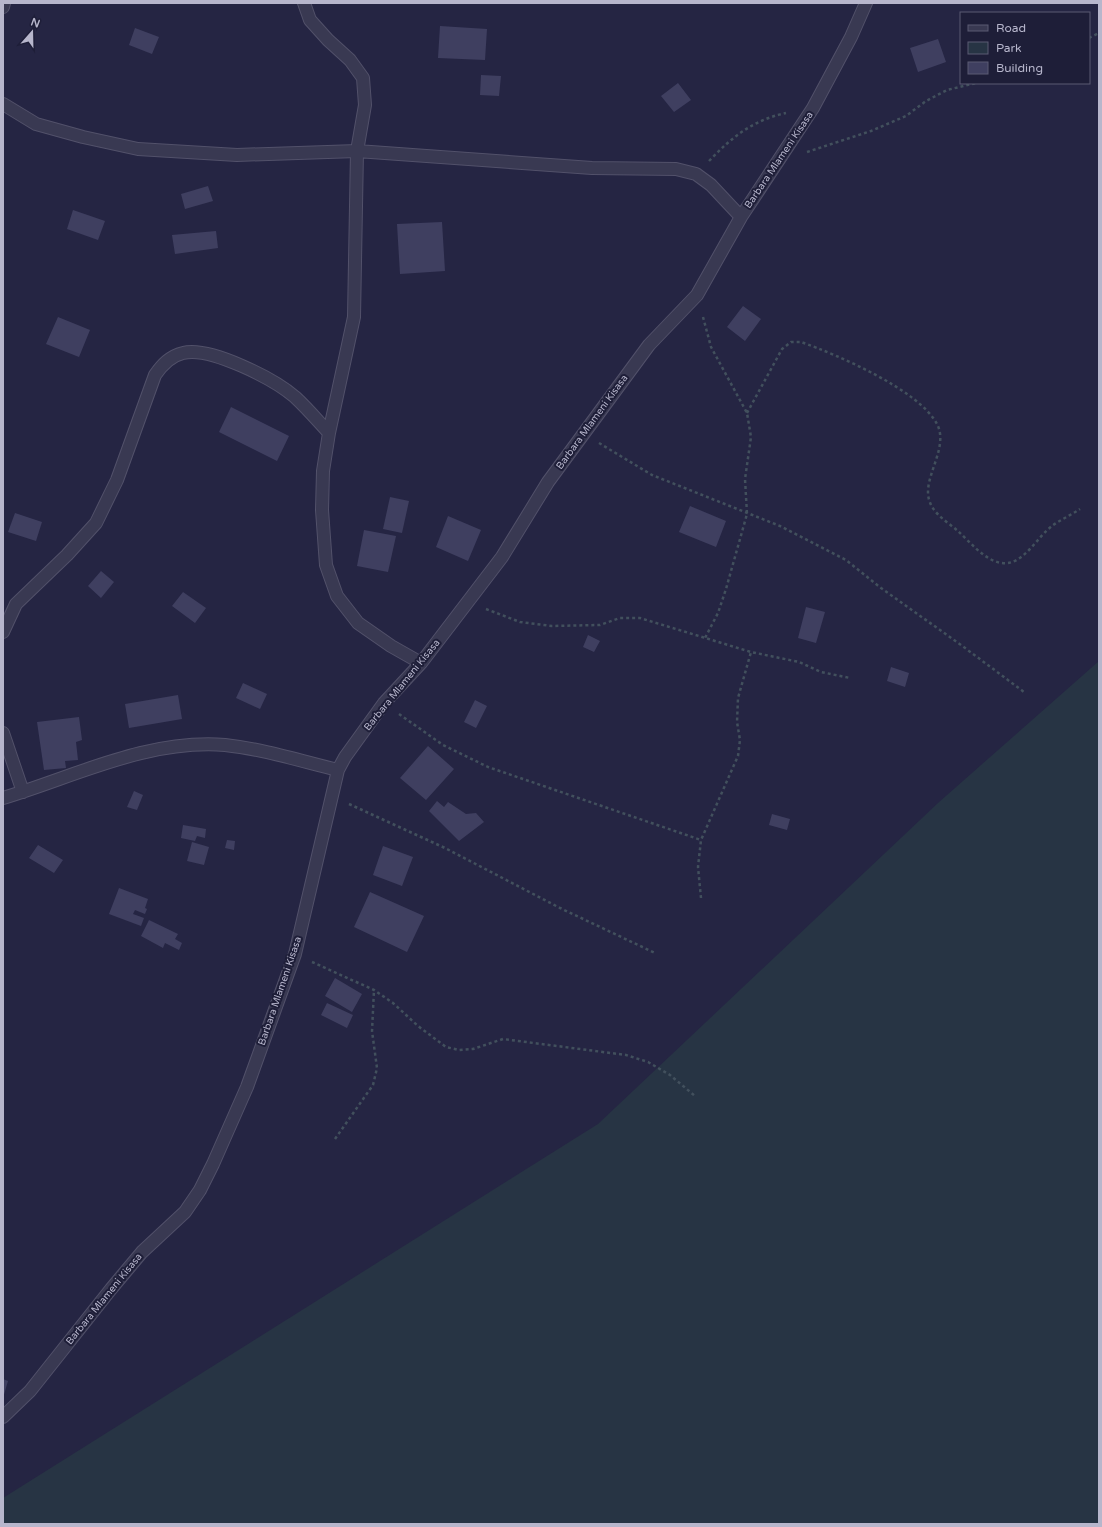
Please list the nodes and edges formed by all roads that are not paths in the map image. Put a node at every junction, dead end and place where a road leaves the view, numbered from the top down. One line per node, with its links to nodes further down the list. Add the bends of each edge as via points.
1 (4, 3): 4 (street)
2 (304, 3): 6 (street, via 310,20 350,60 363,78 365,105)
3 (866, 3): 7 (street, Barbara Mlameni Kisasa, via 852,37 813,108)
4 (3, 7)
5 (3, 104): 6 (street, via 36,124 138,149 237,155)
6 (357, 151): 7 (street, via 592,168 676,169 696,174 711,185); 8 (street, via 354,317)
7 (741, 217): 10 (street, Barbara Mlameni Kisasa, via 697,295 649,345 583,432 548,482 502,557)
8 (329, 433): 9 (street, via 295,398 267,378 214,356 193,351 173,356 155,375 117,480 96,523 16,604); 10 (street, via 323,471 322,510 326,565 336,596 358,623)
9 (3, 632)
10 (421, 663): 12 (street, Barbara Mlameni Kisasa, via 384,703)
11 (3, 733): 13 (street)
12 (338, 770): 13 (street, via 225,745 182,746 139,753 88,767); 15 (street, Barbara Mlameni Kisasa, via 295,954 247,1087 200,1190 185,1212 142,1252 111,1288 30,1391)
13 (23, 792): 14 (street)
14 (3, 798)
15 (3, 1417)

